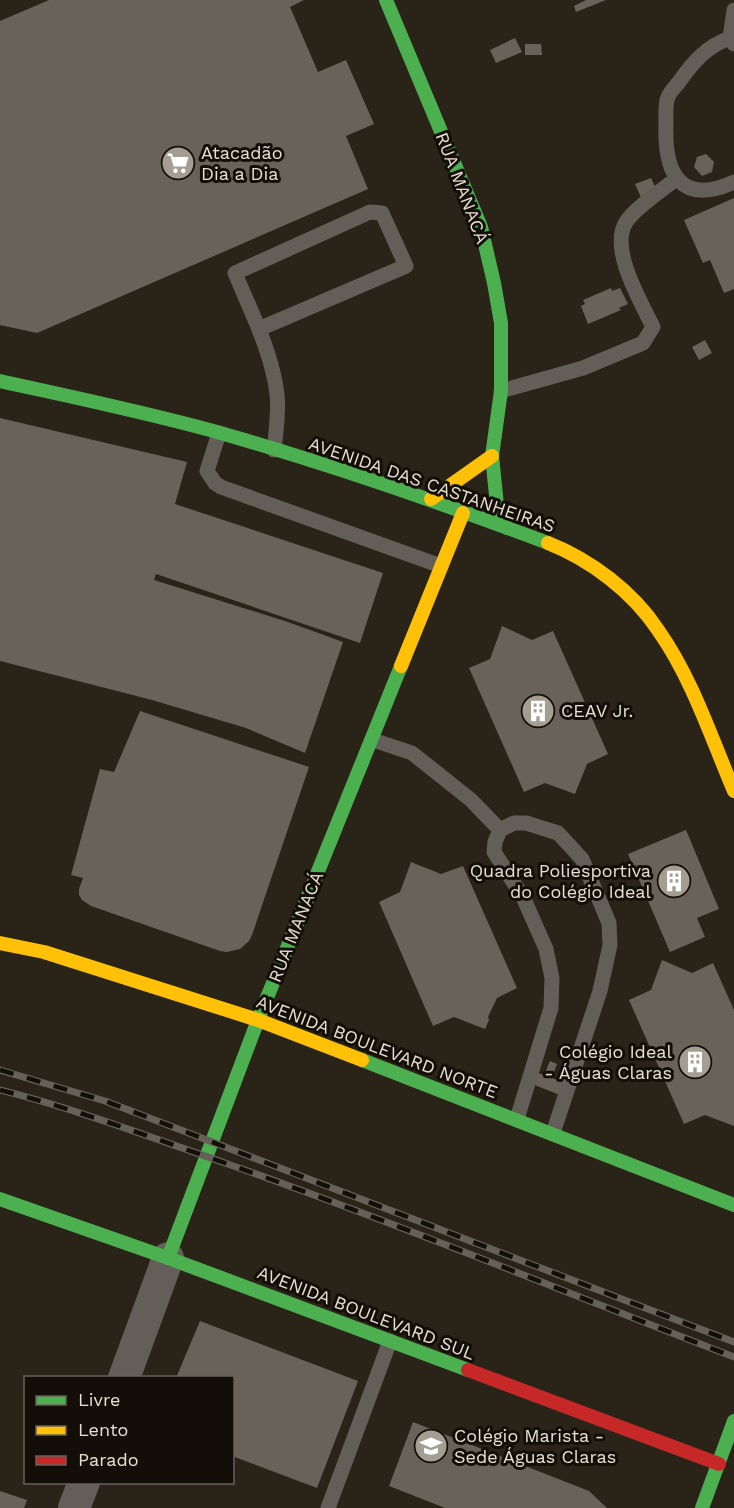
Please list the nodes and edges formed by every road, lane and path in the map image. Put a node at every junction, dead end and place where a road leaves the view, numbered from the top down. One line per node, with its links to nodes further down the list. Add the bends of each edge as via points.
1 (386, 0): 8 (street, RUA MANACÁ, via 481,227 501,323)
2 (734, 10): 3 (lane)
3 (732, 41): 4 (lane, via 717,43 693,61 667,98 668,159)
4 (676, 179): 5 (lane, via 692,190 717,190); 8 (lane, via 626,223 620,244 627,273 653,327 643,343 583,368)
5 (734, 182)
6 (259, 329): 6 (lane, via 235,273 370,212 382,213 406,266); 10 (lane, via 277,394)
7 (0, 381): 9 (street, AVENIDA DAS CASTANHEIRAS)
8 (501, 391): 11 (street, RUA MANACÁ)
9 (219, 433): 10 (street, AVENIDA DAS CASTANHEIRAS); 15 (lane, via 207,471 221,487)
10 (274, 450): 12 (street, AVENIDA DAS CASTANHEIRAS)
11 (492, 456): 12 (street); 14 (street, RUA MANACÁ, via 497,506)
12 (431, 500): 13 (street, AVENIDA DAS CASTANHEIRAS)
13 (463, 513): 14 (street, AVENIDA DAS CASTANHEIRAS); 15 (street, RUA MANACÁ)
14 (507, 528): 17 (street, AVENIDA DAS CASTANHEIRAS, via 563,549 600,571 635,602 658,629 681,668)
15 (441, 566): 16 (street, RUA MANACÁ)
16 (373, 740): 18 (lane, via 412,753 471,800); 20 (street, RUA MANACÁ)
17 (733, 788)
18 (500, 830): 21 (lane, via 494,852 523,897 546,949 552,978 551,1008); 22 (lane, via 514,823 526,823 558,833 582,859 609,924 610,945 600,991)
19 (0, 943): 20 (street, AVENIDA BOULEVARD NORTE, via 44,952)
20 (258, 1020): 21 (street, AVENIDA BOULEVARD NORTE); 25 (street, RUA MANACÁ)
21 (517, 1119): 22 (street, AVENIDA BOULEVARD NORTE)
22 (553, 1133): 24 (street, AVENIDA BOULEVARD NORTE)
23 (0, 1199): 25 (street, AVENIDA BOULEVARD SUL)
24 (734, 1205)
25 (168, 1258): 26 (street, AVENIDA BOULEVARD SUL); 27 (street, RUA MANACÁ)
26 (390, 1341): 29 (street, AVENIDA BOULEVARD SUL); 32 (lane)
27 (124, 1376)
28 (734, 1421): 29 (street)
29 (721, 1458): 33 (street)
30 (83, 1484): 31 (street)
31 (74, 1508)
32 (328, 1508)
33 (702, 1508)

